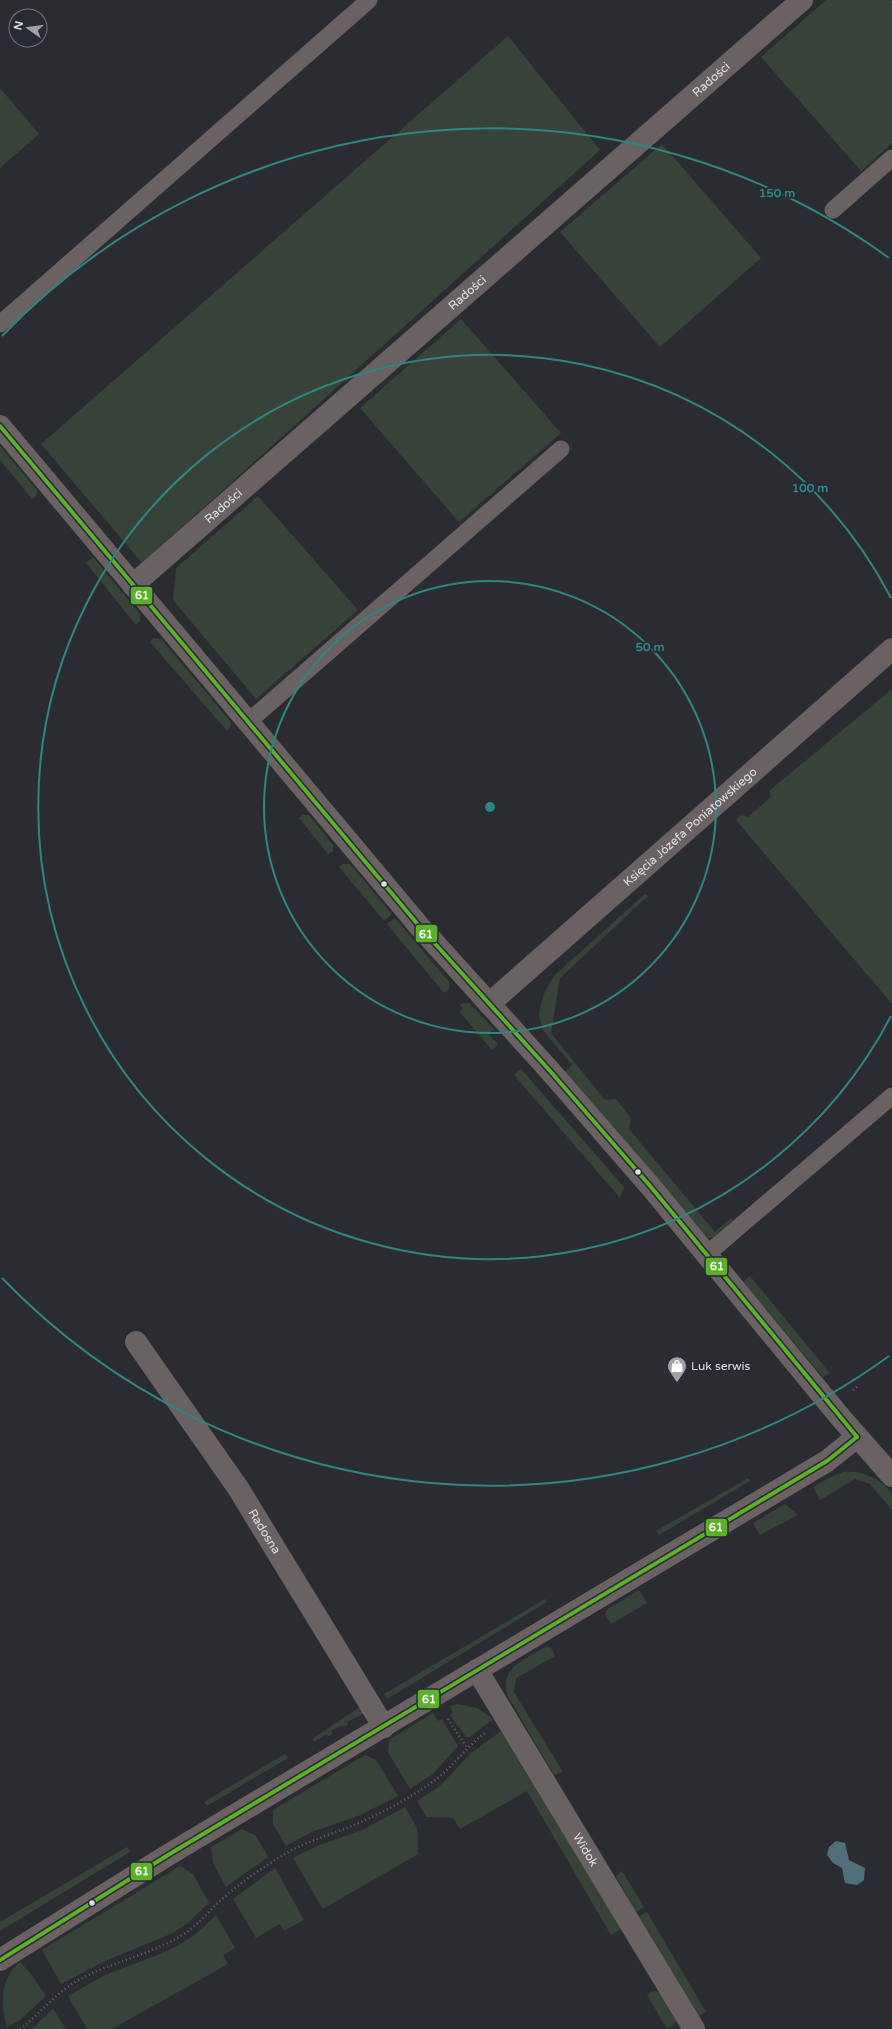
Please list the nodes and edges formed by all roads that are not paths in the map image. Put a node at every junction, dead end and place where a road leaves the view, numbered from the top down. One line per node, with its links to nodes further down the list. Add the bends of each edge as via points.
1 (369, 0): 5 (lane)
2 (802, 0): 8 (street, Radości)
3 (892, 158): 4 (lane)
4 (833, 210)
5 (0, 324)
6 (0, 426): 8 (street)
7 (561, 448): 10 (lane)
8 (133, 585): 10 (street)
9 (892, 649): 11 (street, Księcia Józefa Poniatowskiego)
10 (248, 722): 11 (street, via 403,908)
11 (488, 1004): 13 (street, via 556,1077)
12 (892, 1096): 13 (lane)
13 (706, 1255): 15 (street)
14 (136, 1342): 18 (street, Radosna, via 238,1488)
15 (857, 1437): 16 (street); 17 (street, via 828,1461)
16 (892, 1476)
17 (477, 1670): 18 (street); 20 (street, Widok)
18 (384, 1727): 19 (street)
19 (0, 1960)
20 (694, 2029)

